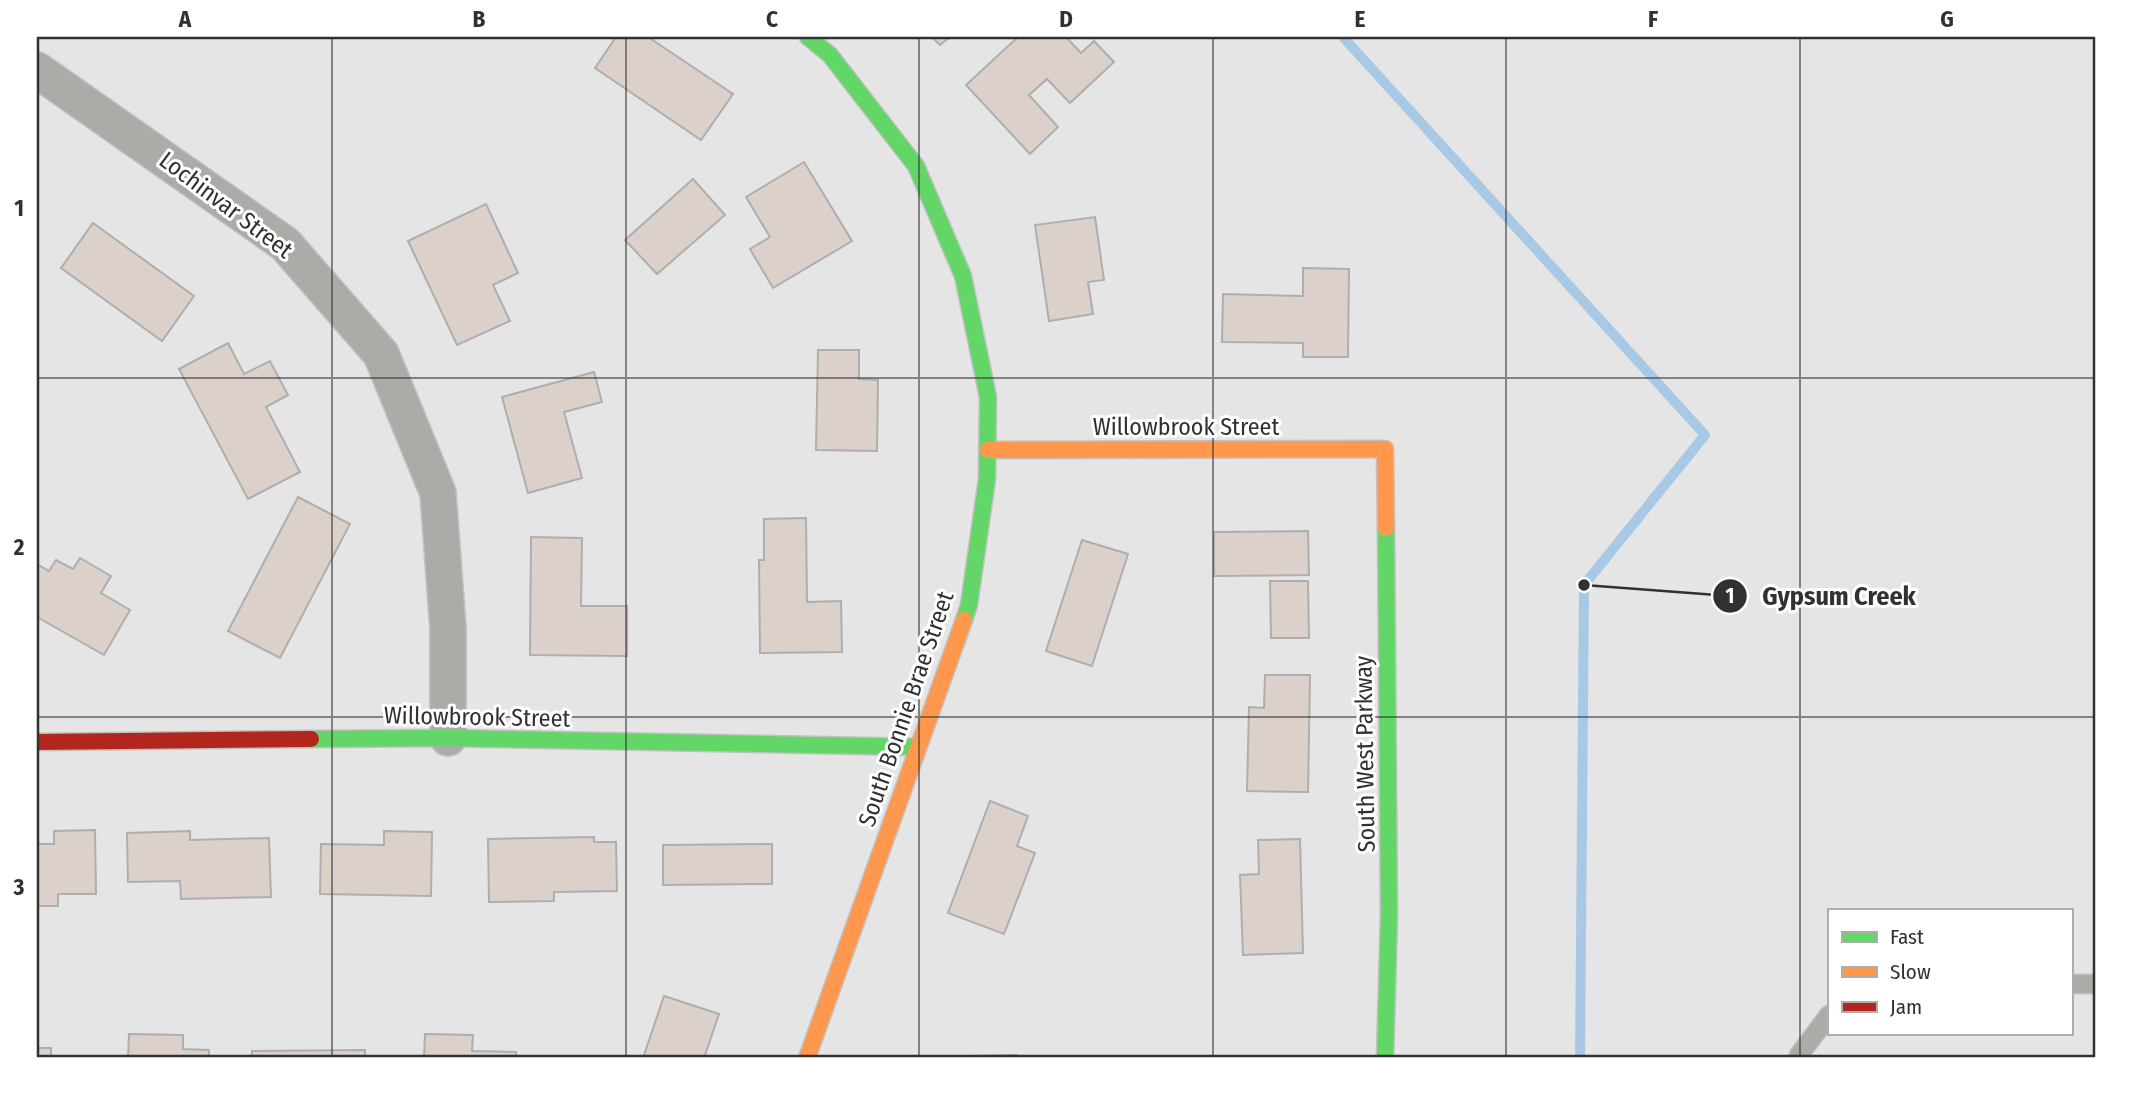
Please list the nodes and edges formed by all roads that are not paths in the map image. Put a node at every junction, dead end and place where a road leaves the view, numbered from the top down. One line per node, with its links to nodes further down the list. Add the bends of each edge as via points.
1 (807, 37): 4 (street, South Bonnie Brae Street, via 830,55 916,166 963,276 988,397)
2 (37, 70): 5 (street, Lochinvar Street, via 285,244 381,354 438,494 448,629)
3 (1385, 449): 4 (street, Willowbrook Street); 12 (street, South West Parkway, via 1389,915)
4 (988, 450): 7 (street, South Bonnie Brae Street, via 968,605)
5 (448, 738): 6 (street, Willowbrook Street); 7 (street, Willowbrook Street)
6 (37, 742)
7 (918, 747): 11 (street, South Bonnie Brae Street)
8 (2072, 985): 9 (lane)
9 (2095, 985)
10 (1828, 1016): 13 (lane)
11 (807, 1058)
12 (1385, 1058)
13 (1799, 1058)

